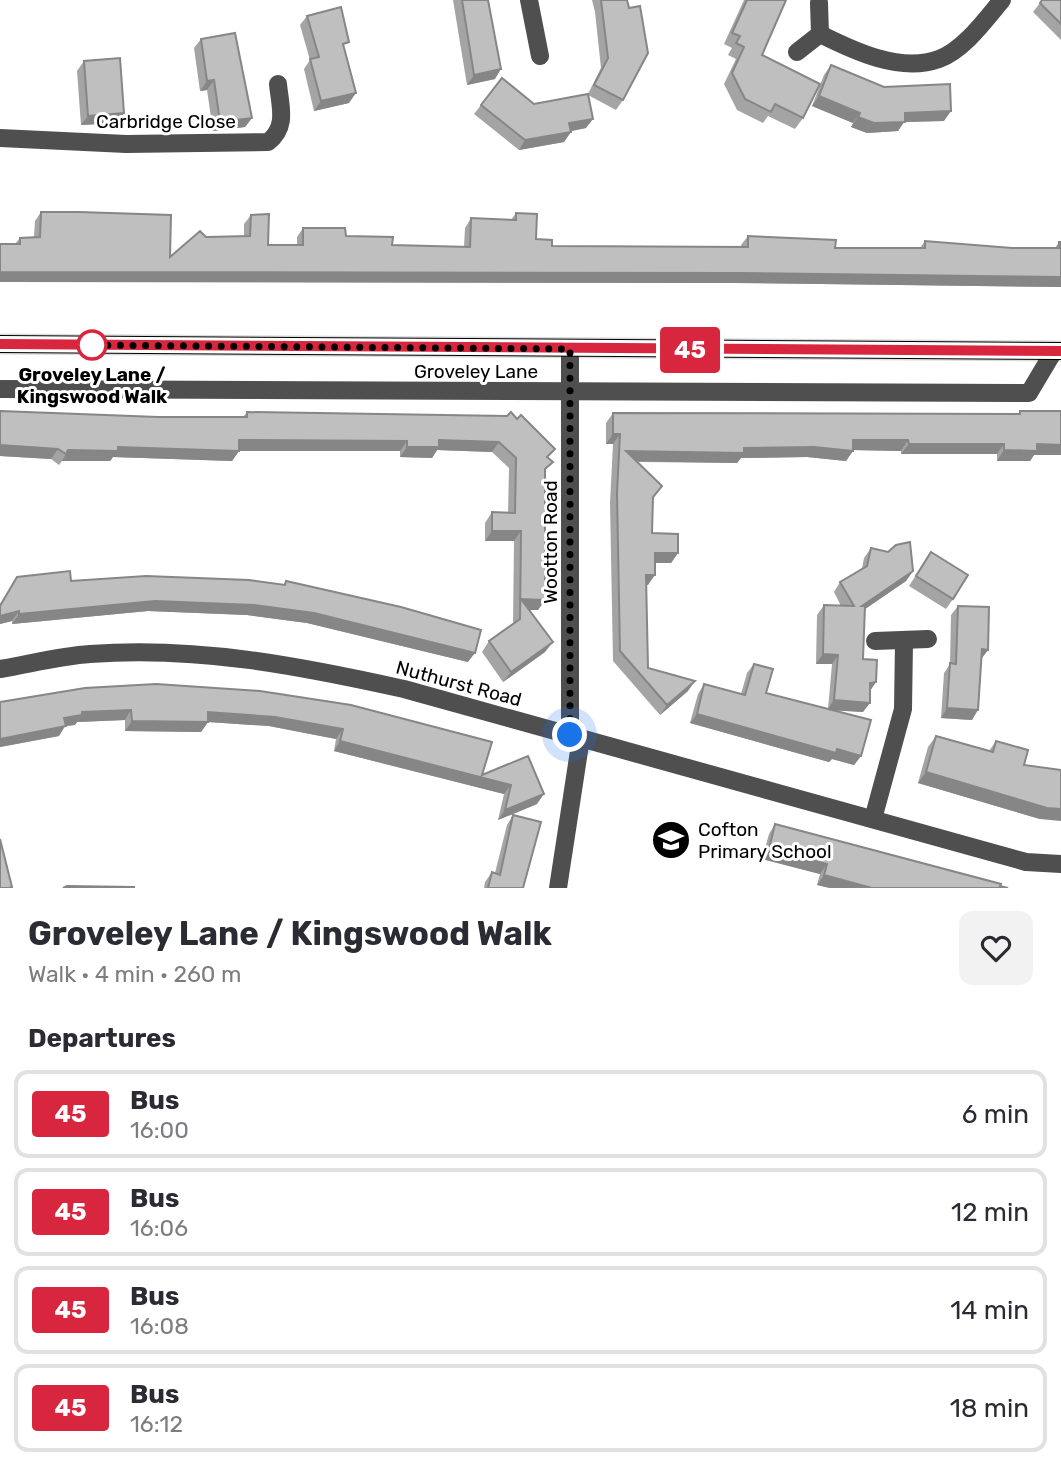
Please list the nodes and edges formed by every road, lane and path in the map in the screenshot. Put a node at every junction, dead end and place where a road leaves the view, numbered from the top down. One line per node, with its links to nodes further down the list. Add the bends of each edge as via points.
1 (529, 0): 6 (street)
2 (1002, 0): 4 (street, via 940,59 887,60 856,52)
3 (818, 3): 4 (street)
4 (820, 34): 5 (street)
5 (797, 52)
6 (541, 56)
7 (278, 84): 8 (street, Carbridge Close, via 282,125 268,142 126,144)
8 (0, 138)
9 (0, 344): 10 (main road, Groveley Lane)
10 (570, 349): 11 (main road, Groveley Lane); 13 (street, Wootton Road)
11 (1058, 351): 13 (street, Groveley Lane, via 1028,393)
12 (0, 389): 13 (street, Groveley Lane)
13 (572, 392): 18 (street, Wootton Road)
14 (928, 639): 16 (street)
15 (875, 641): 16 (street)
16 (904, 642): 19 (street, via 903,709)
17 (0, 670): 18 (street, Nuthurst Road, via 89,654 244,657 404,689)
18 (576, 736): 19 (street, Nuthurst Road); 21 (street, Wootton Road)
19 (873, 819): 20 (street, Nuthurst Road, via 1026,862)
20 (1061, 864)
21 (558, 888)

